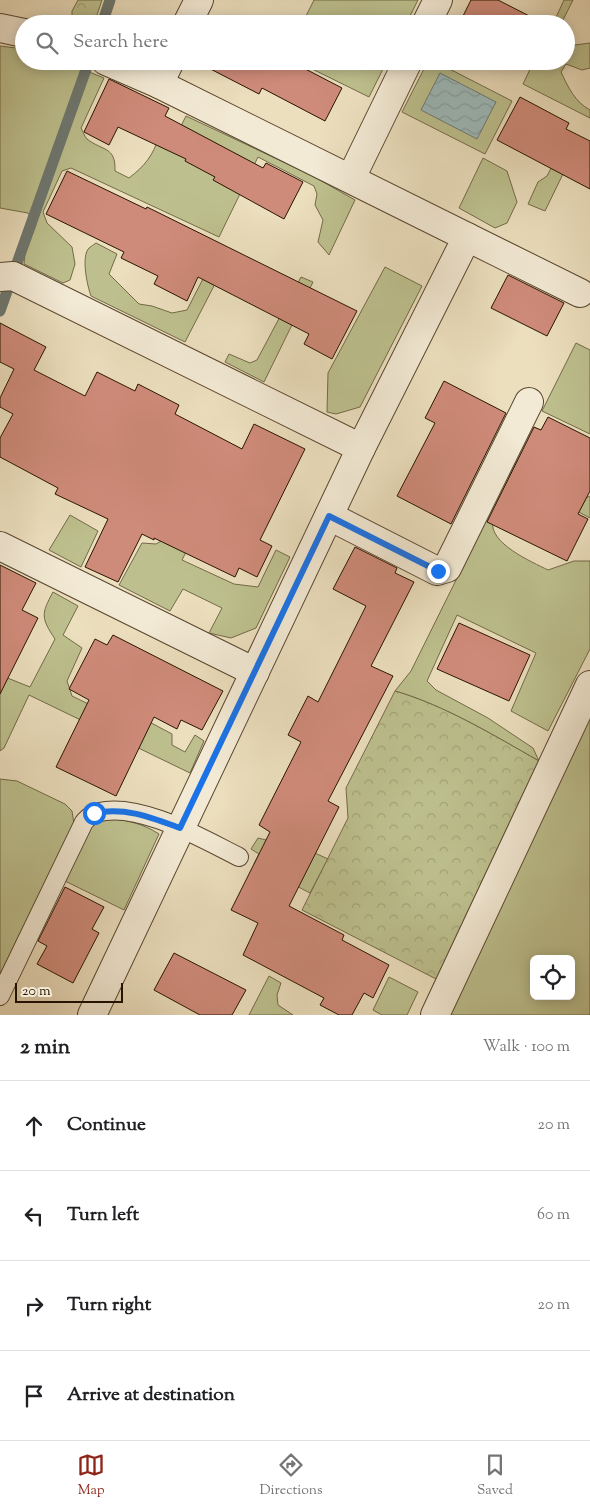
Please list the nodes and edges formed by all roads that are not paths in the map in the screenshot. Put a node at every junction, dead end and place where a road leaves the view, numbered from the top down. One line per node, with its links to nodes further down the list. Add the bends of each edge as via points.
1 (198, 0): 3 (street)
2 (438, 0): 4 (street)
3 (191, 15)
4 (430, 15)
5 (0, 28): 6 (street)
6 (15, 31)
7 (150, 70): 9 (street)
8 (404, 70): 10 (street)
9 (164, 73): 10 (street)
10 (351, 178): 11 (street)
11 (467, 237): 13 (street); 15 (street)
12 (0, 278): 15 (street, via 14,276)
13 (580, 293)
14 (529, 402): 16 (street, via 446,568 438,571)
15 (361, 448): 16 (street)
16 (329, 516): 18 (street)
17 (0, 546): 18 (street)
18 (255, 672): 20 (street)
19 (590, 685): 24 (street)
20 (180, 828): 21 (lane); 22 (lane, via 140,814 110,810 94,813 84,822); 23 (street)
21 (239, 857)
22 (0, 996)
23 (92, 1015)
24 (435, 1015)

